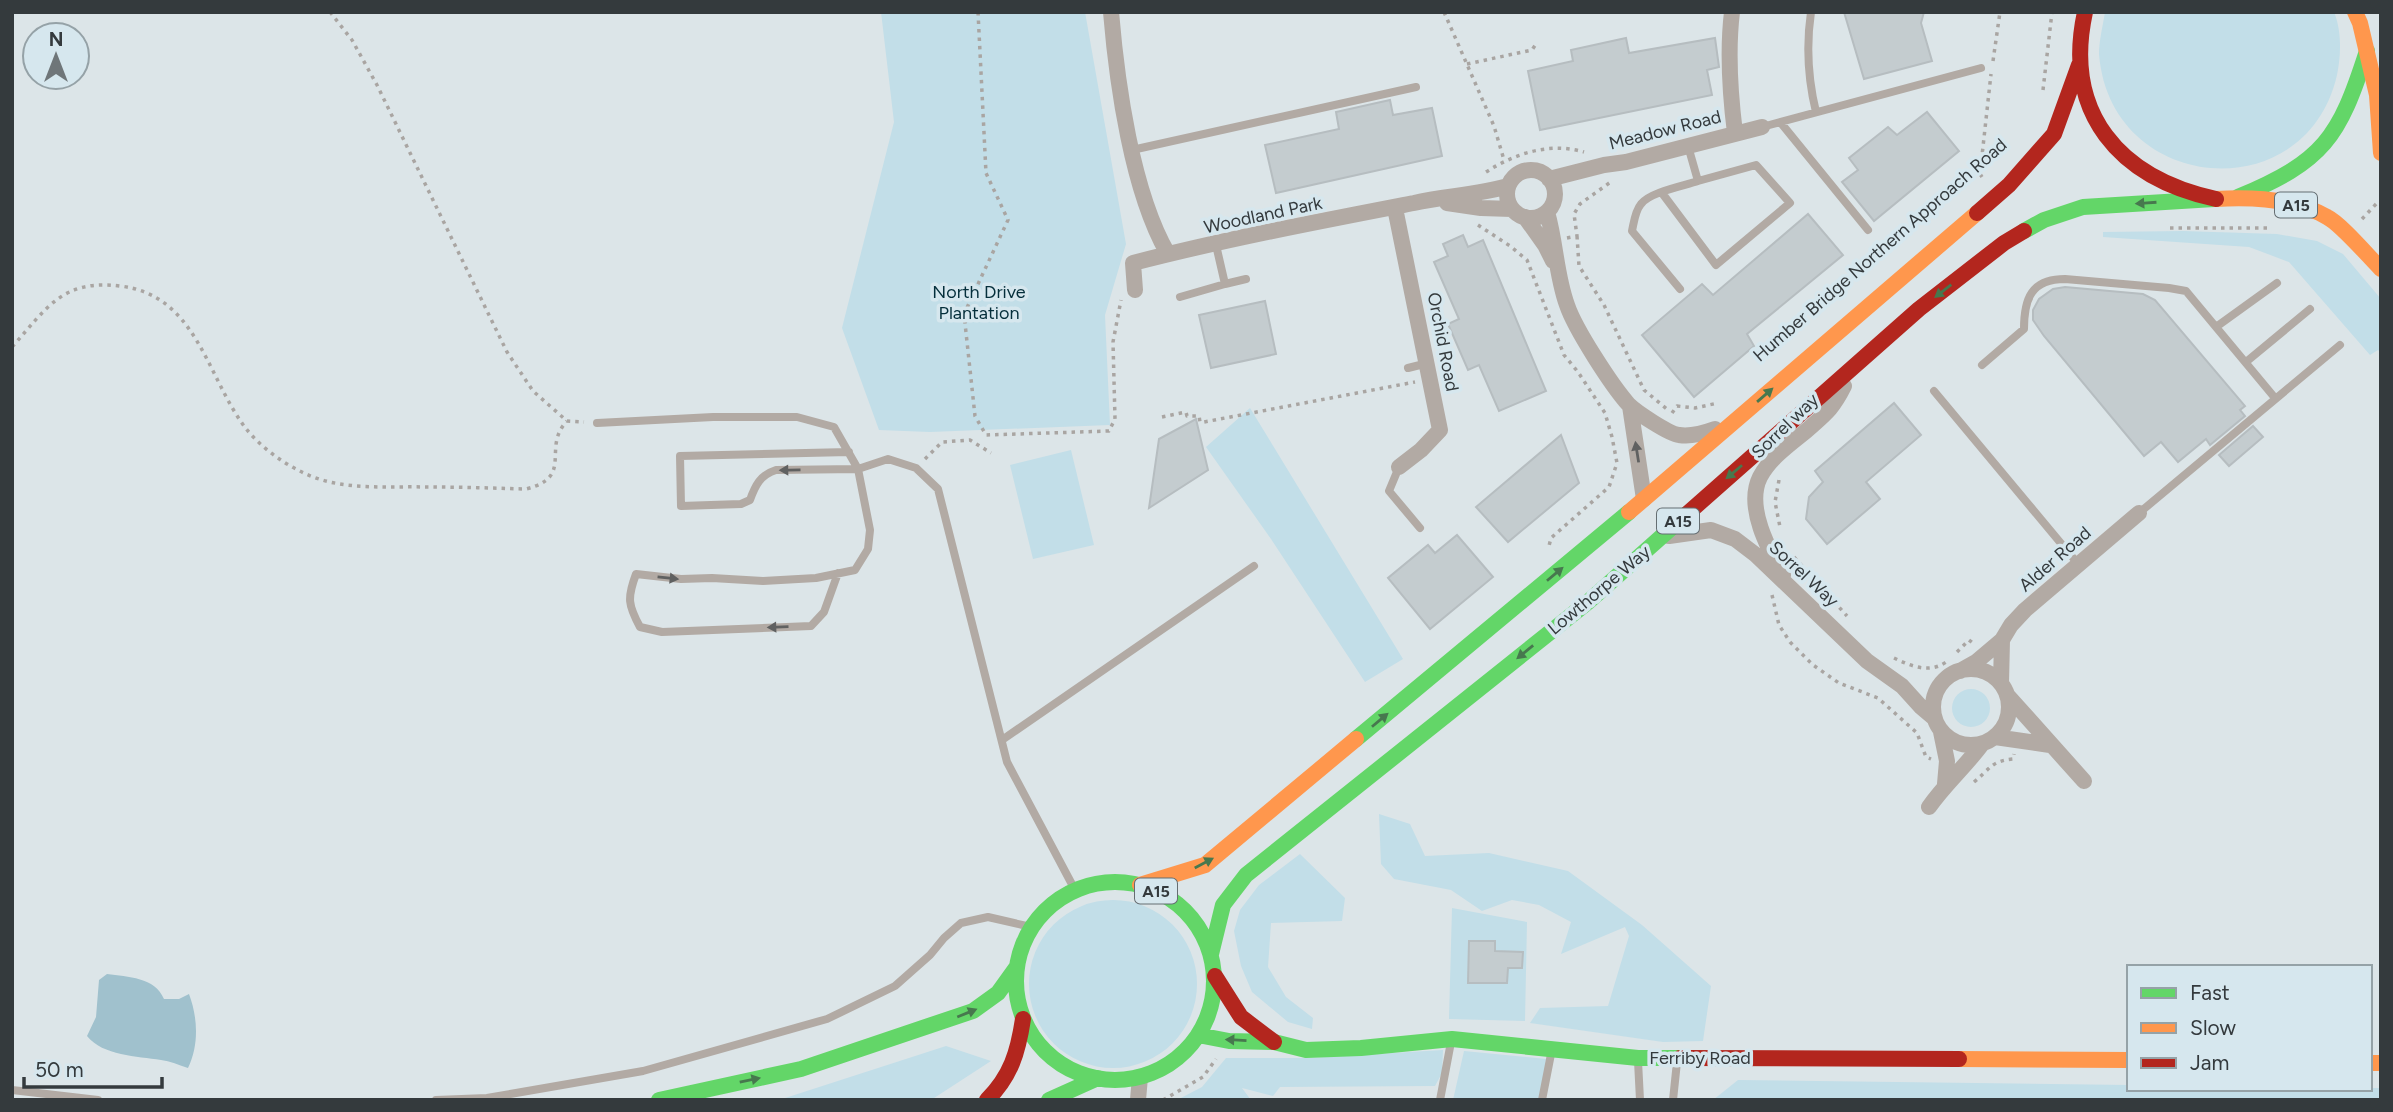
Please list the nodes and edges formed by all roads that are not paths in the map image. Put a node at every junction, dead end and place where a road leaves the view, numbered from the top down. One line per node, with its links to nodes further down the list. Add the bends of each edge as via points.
1 (1111, 12): 15 (street, via 1115,65)
2 (1732, 12): 13 (street, Meadow Road, via 1729,61)
3 (1811, 12): 10 (lane, via 1808,60)
4 (2085, 12): 7 (main road)
5 (2355, 12): 6 (main road)
6 (2367, 51): 16 (main road, via 2377,94); 21 (main road, via 2337,131 2311,161 2277,182)
7 (2079, 65): 22 (main road, via 2090,110 2116,150 2153,178); 50 (main road, A15, one-way to 7, via 2009,185 2054,134)
8 (1981, 68): 10 (lane)
9 (1416, 87): 15 (lane)
10 (1816, 112): 11 (lane)
11 (1781, 123): 12 (lane); 27 (lane)
12 (1762, 127): 13 (street, Meadow Road)
13 (1735, 133): 14 (street, Meadow Road)
14 (1688, 146): 17 (lane); 18 (street, Meadow Road, via 1604,165)
15 (1132, 150): 29 (street)
16 (2381, 153)
17 (1698, 181): 20 (lane); 20 (lane, via 1756,165 1790,204 1716,265)
18 (1552, 185): 19 (street, via 1541,172 1525,171); 25 (street, via 1554,198)
19 (1508, 186): 23 (street, Woodland Park); 26 (street, via 1508,202)
20 (1662, 193): 35 (lane, via 1641,204 1632,230)
21 (2235, 198): 22 (main road, Lowthorpe Way); 30 (main road, A15, via 2296,205 2328,217)
22 (2214, 199): 45 (main road, Lowthorpe Way / A15, one-way to 45, via 2083,207 2044,220 2004,243 1919,309)
23 (1428, 201): 24 (street, Woodland Park); 26 (street, Woodland Park)
24 (1395, 208): 28 (street, Woodland Park); 44 (street, Orchid Road)
25 (1547, 212): 26 (street, via 1540,216); 31 (street)
26 (1518, 213): 31 (street, via 1545,245)
27 (1868, 230)
28 (1216, 245): 29 (street, Woodland Park); 34 (lane)
29 (1168, 254): 36 (street, Woodland Park, via 1133,262)
30 (2381, 269)
31 (1557, 270): 48 (street, via 1567,308)
32 (1246, 279): 34 (lane)
33 (2277, 283): 39 (lane)
34 (1225, 284): 37 (lane)
35 (1680, 289)
36 (1128, 294)
37 (1180, 297)
38 (2310, 309): 41 (lane)
39 (2216, 327): 41 (lane); 42 (lane, via 2186,291 2054,279 2031,293 2025,305 2024,329)
40 (2340, 345): 47 (lane)
41 (2246, 362): 47 (lane)
42 (1982, 365)
43 (1408, 368): 44 (lane)
44 (1429, 371): 52 (street, Orchid Road, via 1440,430)
45 (1850, 372): 57 (main road, Lowthorpe Way / A15, one-way to 57); 61 (street, Sorrel way, via 1834,406 1774,458 1759,479 1757,516)
46 (1934, 390): 58 (lane)
47 (2275, 398): 55 (lane)
48 (1630, 406): 50 (street, via 1677,435 1698,435); 54 (street, one-way to 48)
49 (597, 423): 51 (lane, via 797,417 834,426)
50 (1731, 424): 54 (main road, A15)
51 (849, 452): 53 (lane); 53 (lane, one-way to 51, via 776,470 757,482 750,500 741,504 681,506 680,456)
52 (1399, 467): 56 (lane, via 1389,491)
53 (858, 469): 60 (lane, via 870,530 868,549 855,570); 67 (lane, via 888,459 916,468 937,489)
54 (1644, 499): 73 (main road, A15, one-way to 54, via 1205,865)
55 (2139, 513): 58 (street, Alder Road)
56 (1420, 528)
57 (1662, 537): 61 (street, Sorrel Way, via 1711,530 1735,539); 76 (main road, Lowthorpe Way / A15, one-way to 76, via 1588,602 1246,875 1223,905)
58 (2079, 565): 62 (street, Alder Road, via 2025,610)
59 (1254, 566): 67 (lane)
60 (838, 573): 60 (lane, one-way to 60, via 824,612 811,626 662,632 640,627 630,610 629,593 636,575 762,581)
61 (1790, 586): 64 (street, Sorrel Way, via 1867,661)
62 (2002, 640): 63 (street, Alder Road); 65 (street)
63 (1953, 674): 64 (street, via 1934,688); 65 (street, via 1975,669 1989,674); 66 (street, via 1937,689 1933,704)
64 (1902, 686): 66 (street, Sorrel Way)
65 (2004, 690): 68 (street, via 2009,711 2005,726); 69 (street)
66 (1938, 725): 68 (street, via 1953,741 1967,746); 71 (street, via 1947,761)
67 (1002, 740): 74 (lane, via 1007,762)
68 (1989, 741): 69 (street); 71 (street)
69 (2050, 745): 70 (street)
70 (2084, 781)
71 (1945, 784): 72 (street)
72 (1929, 807)
73 (1140, 885): 74 (main road, A15, via 1118,881); 76 (main road, A15, via 1164,894 1184,909)
74 (1075, 890): 75 (main road, A15, via 1050,906)
75 (1031, 927): 77 (main road, A15); 91 (lane, via 988,917 961,923 895,986 827,1019 643,1071 487,1098)
76 (1211, 954): 78 (main road, A15)
77 (1016, 968): 79 (main road, A15); 92 (main road, one-way to 77, via 800,1069 973,1011 1007,987)
78 (1214, 976): 80 (main road, A15, via 1211,1007); 82 (main road, Ferriby Road, via 1241,1017)
79 (1024, 1019): 88 (main road, A15, via 1053,1058); 93 (main road, A15, via 1015,1063)
80 (1199, 1035): 82 (main road, Ferriby Road, one-way to 80); 87 (main road, A15, via 1183,1054)
81 (1452, 1039): 82 (main road, Ferriby Road, via 1306,1049); 83 (main road, Ferriby Road); 96 (lane)
82 (1274, 1042)
83 (1552, 1049): 84 (main road, Ferriby Road); 97 (lane)
84 (1638, 1058): 85 (main road, Ferriby Road); 98 (lane)
85 (1677, 1059): 86 (main road, Ferriby Road); 99 (lane)
86 (2127, 1060)
87 (1140, 1077): 88 (main road, A15); 95 (street)
88 (1098, 1079): 94 (main road, A15)
89 (12, 1090): 90 (lane)
90 (98, 1100)
91 (436, 1100)
92 (659, 1100)
93 (987, 1100)
94 (1049, 1100)
95 (1138, 1100)
96 (1440, 1100)
97 (1542, 1100)
98 (1640, 1100)
99 (1673, 1100)

